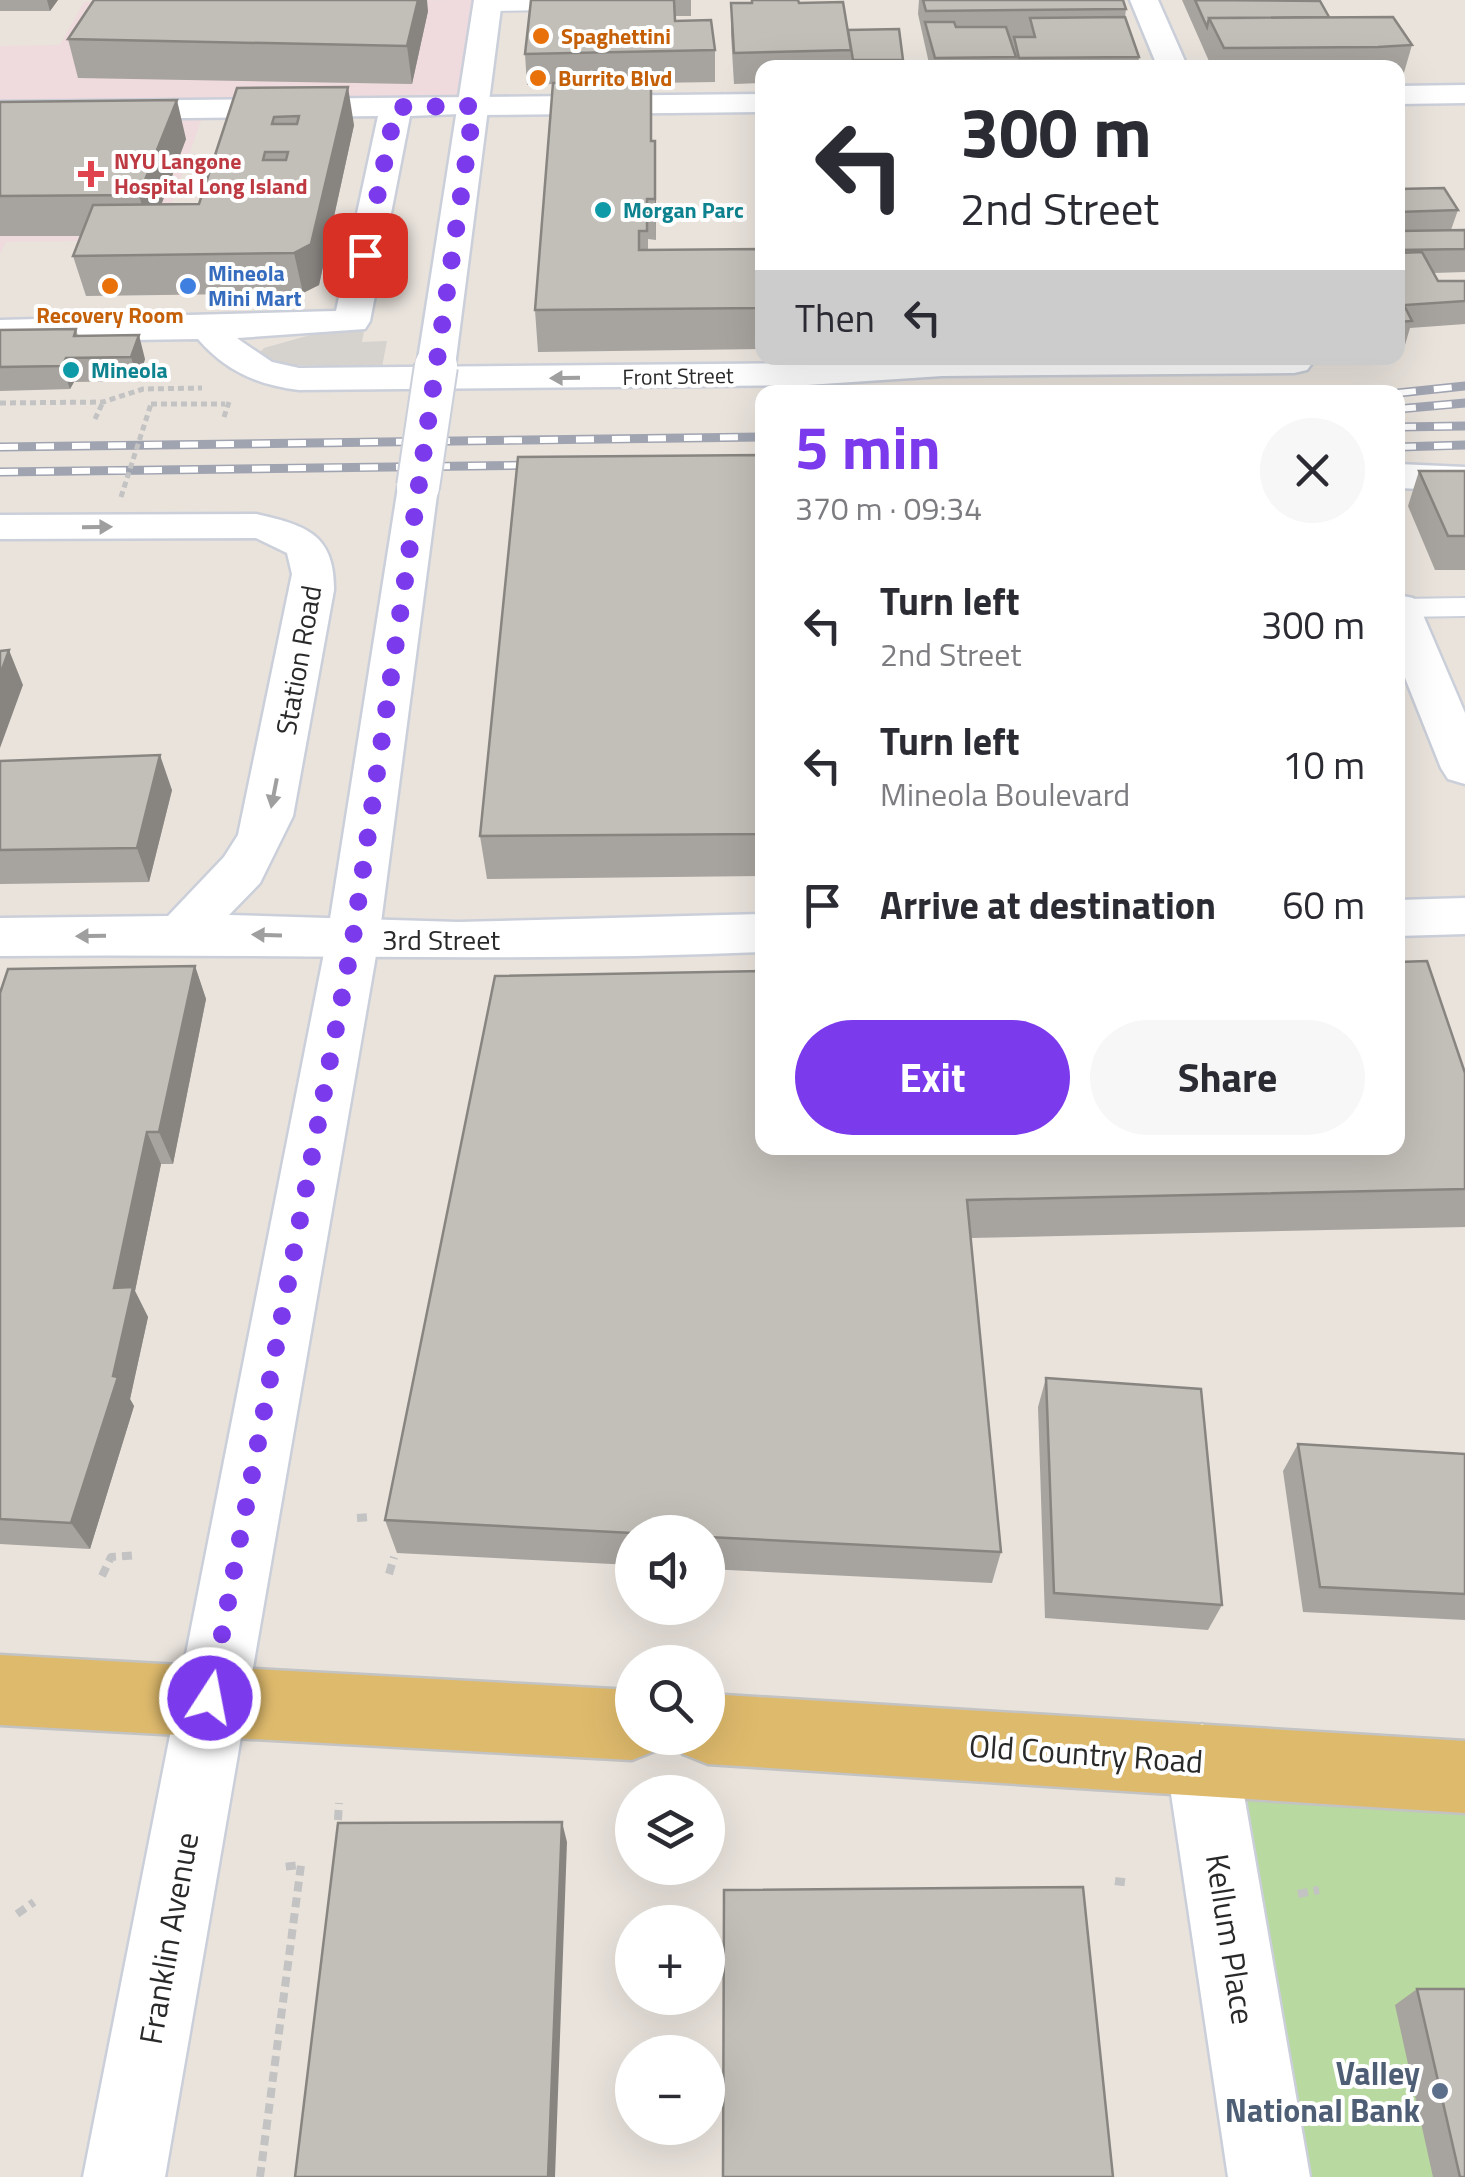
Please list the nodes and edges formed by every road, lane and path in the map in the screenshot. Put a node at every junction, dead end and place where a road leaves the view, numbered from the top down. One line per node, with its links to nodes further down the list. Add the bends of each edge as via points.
1 (1144, 0): 4 (street)
2 (488, 2): 3 (lane); 8 (street, Franklin Avenue)
3 (551, 4)
4 (1170, 60)
5 (1465, 94): 6 (street)
6 (1405, 95)
7 (755, 103): 8 (street)
8 (474, 106): 9 (street); 34 (street, Franklin Avenue, bridge)
9 (396, 107): 10 (street); 11 (street, via 352,321)
10 (0, 110)
11 (208, 328): 12 (street); 14 (street)
12 (0, 331)
13 (942, 365): 14 (street, Front Street, one-way to 14, via 807,374)
14 (237, 376): 18 (path)
15 (212, 388): 16 (path, via 143,389)
16 (102, 402): 17 (path); 20 (path)
17 (0, 404)
18 (228, 404): 19 (path); 23 (path, bridge, via 151,404)
19 (224, 417)
20 (95, 419)
21 (1405, 476): 22 (street)
22 (1465, 479)
23 (121, 497)
24 (0, 527): 32 (street, Station Road, one-way to 32, via 256,526 307,548 312,590 270,816 254,854)
25 (1465, 607): 26 (lane)
26 (1405, 608)
27 (1405, 625): 28 (street)
28 (1465, 768)
29 (1465, 916): 30 (street)
30 (1405, 918)
31 (755, 933): 34 (street, 3rd Street)
32 (182, 934): 33 (street, 3rd Street, one-way to 33); 34 (street, 3rd Street, one-way to 32)
33 (0, 937)
34 (353, 938): 42 (street, Franklin Avenue)
35 (370, 1516): 36 (path)
36 (357, 1518)
37 (137, 1555): 40 (path, via 111,1557)
38 (394, 1557): 39 (path)
39 (389, 1574)
40 (102, 1576)
41 (0, 1690): 42 (main road)
42 (210, 1698): 43 (main road); 56 (street, Franklin Avenue)
43 (615, 1724)
44 (725, 1730): 45 (main road, Old Country Road)
45 (1202, 1760): 46 (main road, Old Country Road); 58 (street, Kellum Place)
46 (1465, 1776)
47 (339, 1803): 48 (path)
48 (338, 1820)
49 (282, 1866): 57 (path, via 302,1865)
50 (1115, 1882): 51 (path)
51 (1130, 1883)
52 (1320, 1890): 53 (path)
53 (1298, 1894)
54 (34, 1902): 55 (path)
55 (17, 1914)
56 (124, 2177)
57 (260, 2177)
58 (1269, 2177)

